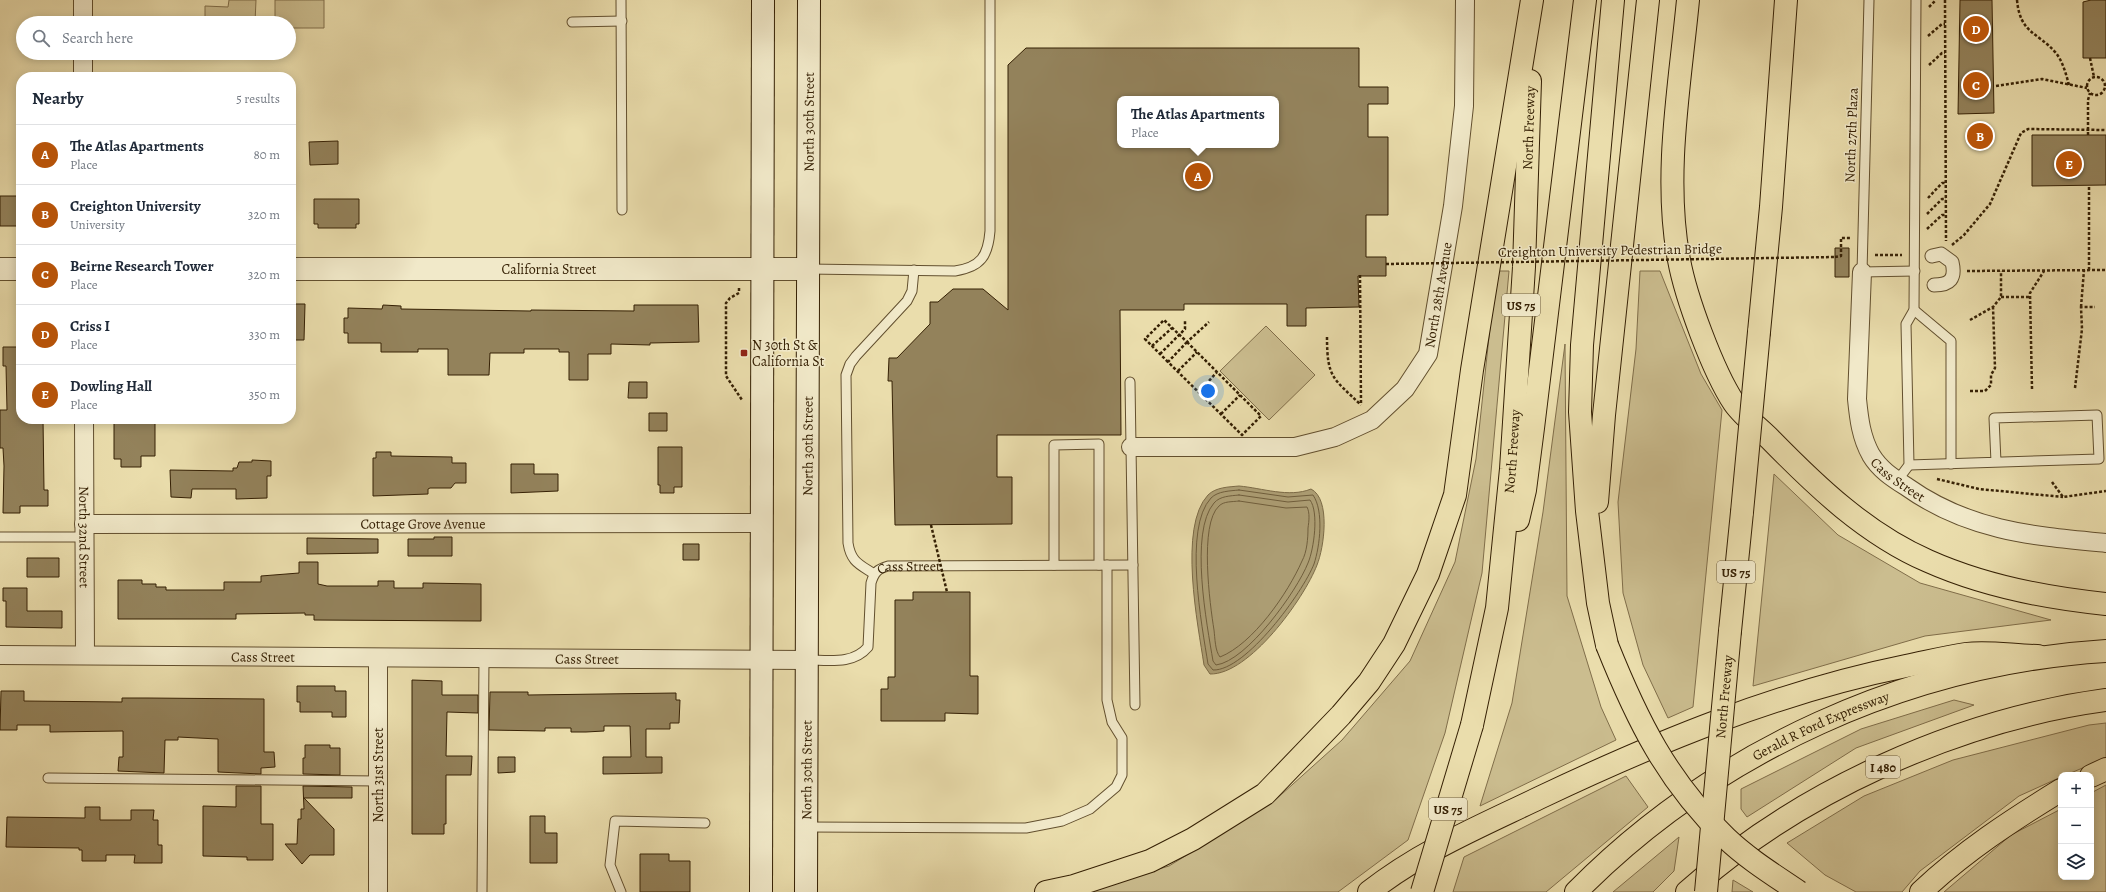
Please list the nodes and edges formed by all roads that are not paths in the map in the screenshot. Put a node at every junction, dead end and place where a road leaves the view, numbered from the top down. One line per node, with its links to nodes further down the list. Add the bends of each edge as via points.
1 (83, 0): 15 (street)
2 (622, 0): 16 (lane)
3 (763, 0): 22 (main road)
4 (809, 0): 26 (main road, North 30th Street)
5 (990, 0): 27 (lane, via 990,231 987,251 979,261 964,269)
6 (1465, 0): 34 (street, North 28th Avenue, via 1465,81 1457,181 1440,292 1428,354 1405,389 1372,420 1335,438 1295,447)
7 (1532, 0): 49 (highway, North Freeway / US 75, via 1523,283 1511,469); 72 (highway, via 1472,370 1455,495 1428,574 1394,644 1369,682 1341,715 1265,794 1193,839 1150,861 1074,886)
8 (1585, 0): 49 (highway, via 1525,490)
9 (1613, 0): 46 (highway, via 1582,345 1580,412)
10 (1648, 0): 46 (highway, via 1604,415)
11 (1688, 0): 48 (highway, via 1674,136 1674,220 1679,261 1696,320 1716,368 1735,404 1800,469 1849,513 1902,549 1952,572 1990,583 2065,600)
12 (1786, 0): 77 (highway, North Freeway / US 75, bridge, via 1771,207)
13 (1869, 0): 29 (lane, North 27th Plaza)
14 (1916, 0): 28 (lane)
15 (83, 16)
16 (622, 21): 17 (lane); 20 (lane)
17 (572, 22)
18 (83, 60): 19 (street)
19 (83, 72)
20 (622, 210)
21 (1940, 253): 30 (street, via 1952,262 1954,271 1951,279 1943,285)
22 (761, 268): 25 (main road, California Street); 26 (main road, California Street); 39 (main road)
23 (0, 269): 24 (main road)
24 (16, 269)
25 (296, 269)
26 (807, 269): 27 (lane); 57 (main road, North 30th Street)
27 (914, 270): 47 (lane, via 912,291 907,301 856,356 846,375 849,552 854,561)
28 (1915, 271): 29 (lane); 31 (lane)
29 (1862, 272): 38 (street, Cass Street, via 1857,399 1859,420 1871,455 1877,464)
30 (1934, 285)
31 (1914, 310): 36 (lane, via 1951,341); 37 (lane, via 1906,324)
32 (1130, 382): 34 (lane)
33 (84, 424): 40 (street, North 32nd Street)
34 (1131, 447): 45 (lane)
35 (1996, 462): 35 (lane, via 2099,459 2097,416 1994,418); 36 (lane)
36 (1951, 464): 37 (lane)
37 (1909, 465): 38 (lane)
38 (1897, 481): 42 (street, Cass Street, via 1929,503 1981,524 2041,537)
39 (761, 523): 40 (street, Cottage Grove Avenue); 56 (main road)
40 (84, 531): 41 (lane); 52 (street, North 32nd Street)
41 (0, 537)
42 (2106, 543)
43 (1054, 565): 44 (lane, Cass Street); 44 (lane, via 1054,445 1099,444); 47 (lane, Cass Street, via 888,566 880,568)
44 (1103, 565): 45 (lane, Cass Street); 66 (lane, via 1107,700 1112,722 1122,738 1122,775 1116,787 1090,809 1062,821 1026,828)
45 (1133, 565): 59 (lane)
46 (1595, 573): 78 (highway, bridge, via 1607,645 1629,700 1658,755 1681,789 1726,838 1754,862)
47 (874, 574): 57 (lane, Cass Street, via 871,583 868,647 859,656 851,659)
48 (2106, 604)
49 (1497, 608): 74 (highway, North Freeway / US 75, bridge, via 1472,724)
50 (2106, 650): 53 (highway, Gerald R Ford Expressway)
51 (0, 655): 52 (street, Cass Street)
52 (85, 655): 54 (street, Cass Street)
53 (2038, 656): 73 (highway, via 1967,654 1868,674 1817,688 1688,732 1448,841); 75 (highway, Gerald R Ford Expressway, via 1969,670 1897,691 1864,703 1793,736 1731,770 1690,797 1626,846)
54 (378, 658): 55 (street, Cass Street); 63 (street, North 31st Street)
55 (484, 659): 56 (street, Cass Street); 68 (lane)
56 (762, 660): 57 (street, Cass Street); 70 (main road)
57 (807, 660): 66 (main road, North 30th Street)
58 (2106, 700): 76 (highway, I 480, via 2060,708 1986,727 1887,764 1818,799 1784,820 1720,863)
59 (1135, 705)
60 (2106, 769): 61 (highway)
61 (2094, 775)
62 (48, 778): 63 (lane)
63 (378, 781): 67 (street, North 31st Street)
64 (2058, 792): 79 (highway, via 2002,827)
65 (705, 823): 69 (lane, via 615,821 610,865)
66 (806, 827): 71 (main road, North 30th Street)
67 (378, 892)
68 (482, 892)
69 (621, 892)
70 (762, 892)
71 (806, 892)
72 (1046, 892)
73 (1369, 892)
74 (1422, 892)
75 (1576, 892)
76 (1687, 892)
77 (1706, 892)
78 (1799, 892)
79 (1921, 892)

